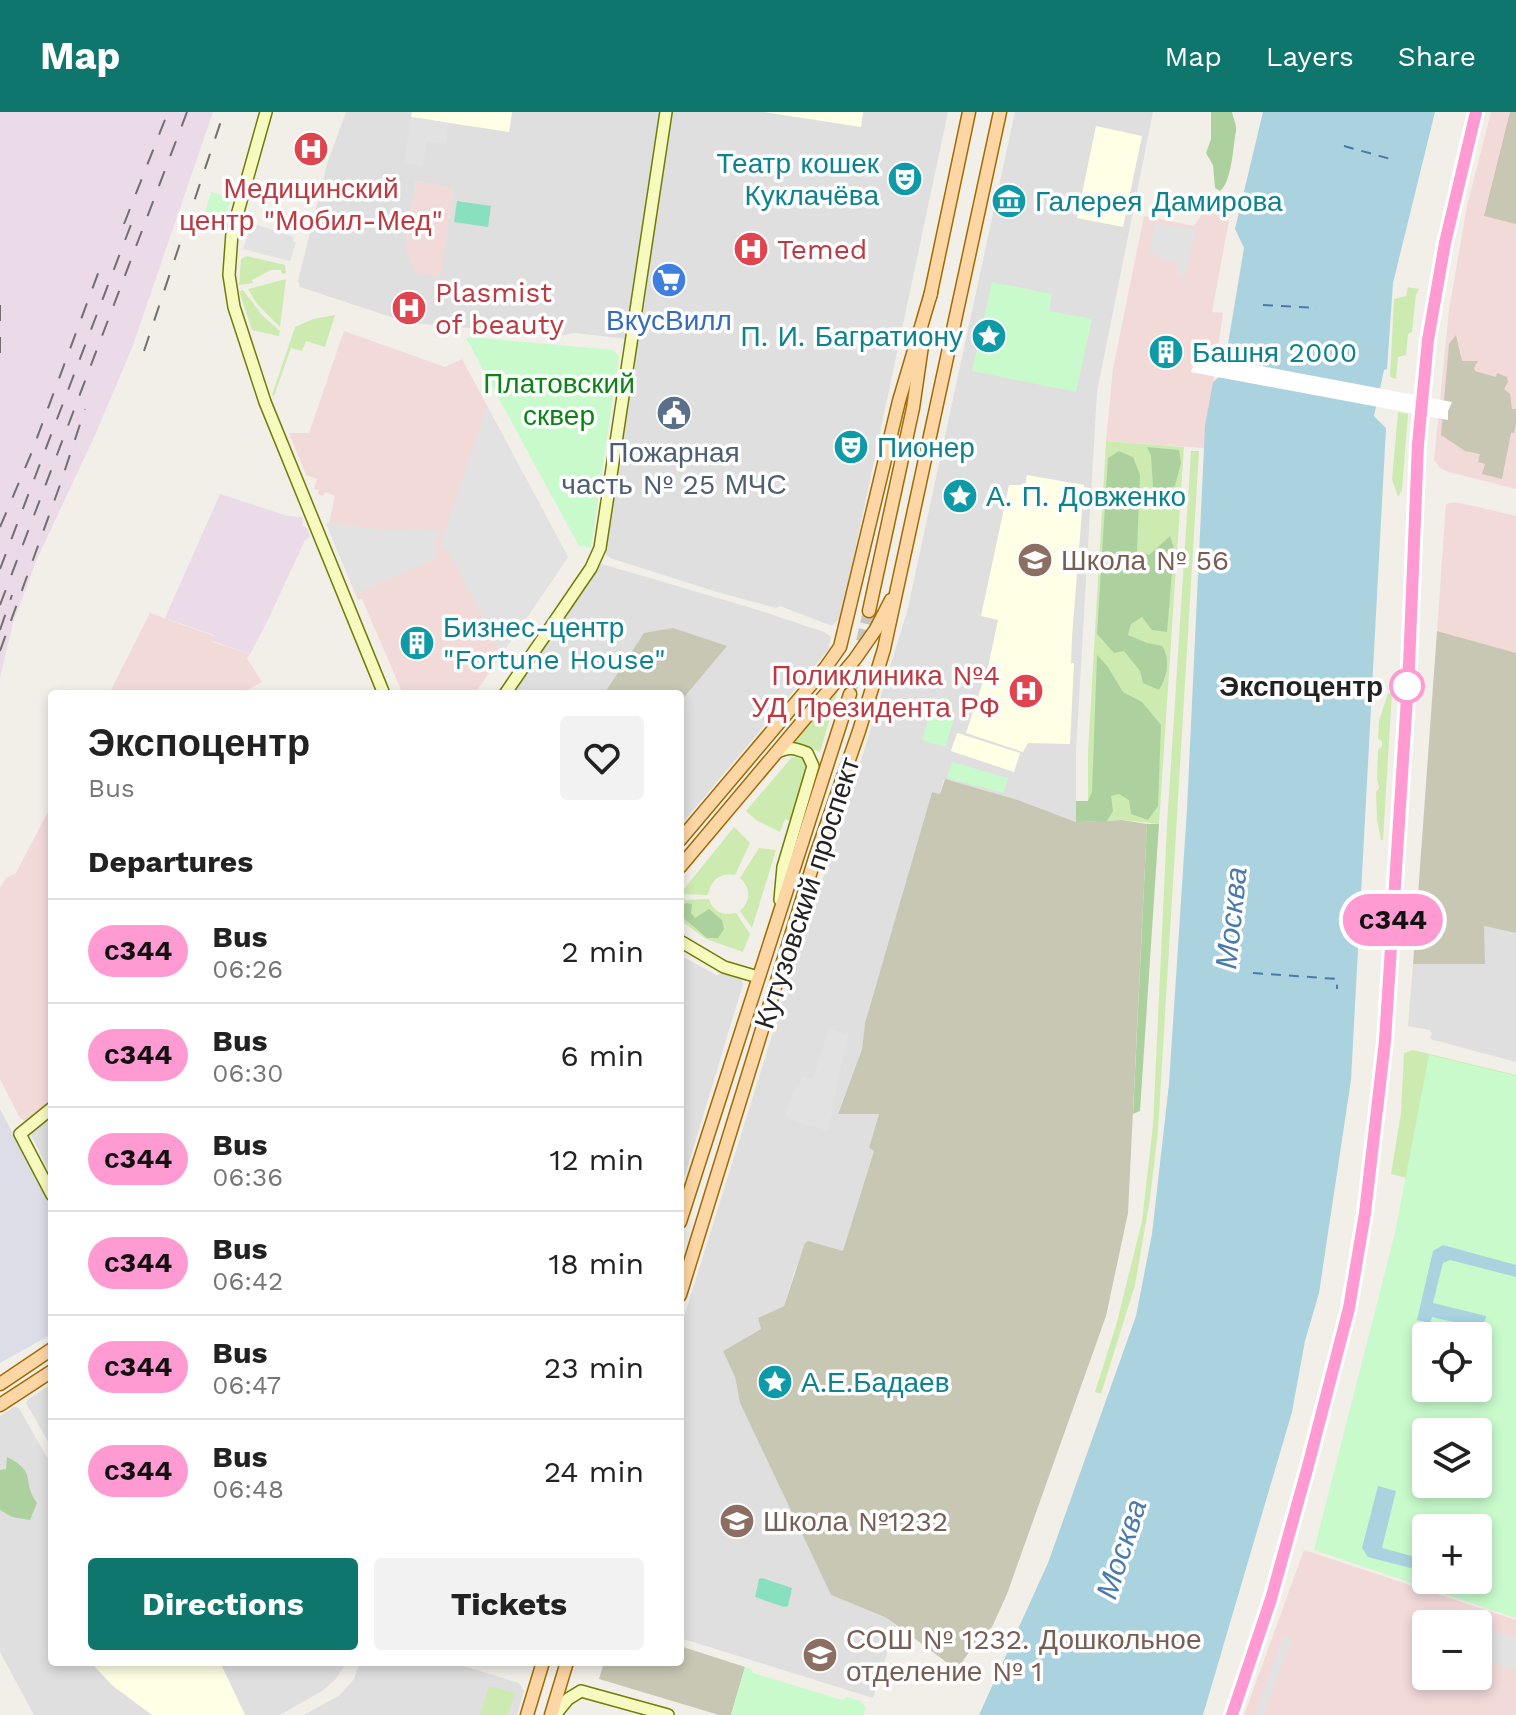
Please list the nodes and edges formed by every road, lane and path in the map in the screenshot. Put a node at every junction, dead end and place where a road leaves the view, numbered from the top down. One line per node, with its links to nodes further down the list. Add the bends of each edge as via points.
1 (266, 112): 9 (street, via 232,233 229,275 234,307 265,402)
2 (666, 112): 10 (street, via 597,558)
3 (969, 112): 6 (main road)
4 (1000, 112): 7 (main road, Кутузовский проспект)
5 (1476, 112): 33 (street, via 1438,278 1420,419 1386,1031 1365,1213 1349,1308 1308,1466)
6 (931, 293): 8 (main road, via 913,408); 13 (main road, via 899,401 845,634 835,655)
7 (904, 568): 12 (main road, via 876,629); 21 (main road, Кутузовский проспект, via 864,717)
8 (869, 611)
9 (382, 690)
10 (508, 690)
11 (850, 694): 15 (main road, Кутузовский проспект)
12 (769, 758): 14 (main road); 15 (street, via 790,747 813,760 783,867)
13 (684, 835)
14 (684, 862)
15 (779, 914): 17 (main road, Кутузовский проспект)
16 (684, 943): 17 (street, via 724,967)
17 (758, 977): 20 (main road, Кутузовский проспект)
18 (48, 1111): 19 (street, via 20,1134)
19 (48, 1187)
20 (684, 1209)
21 (684, 1282)
22 (48, 1352): 23 (main road)
23 (35, 1360): 25 (street); 26 (main road)
24 (48, 1374): 27 (main road)
25 (0, 1377)
26 (0, 1384)
27 (0, 1405)
28 (542, 1666): 30 (main road)
29 (566, 1666): 31 (main road)
30 (527, 1715)
31 (553, 1715): 32 (street, via 581,1691)
32 (668, 1715)
33 (1232, 1715)

